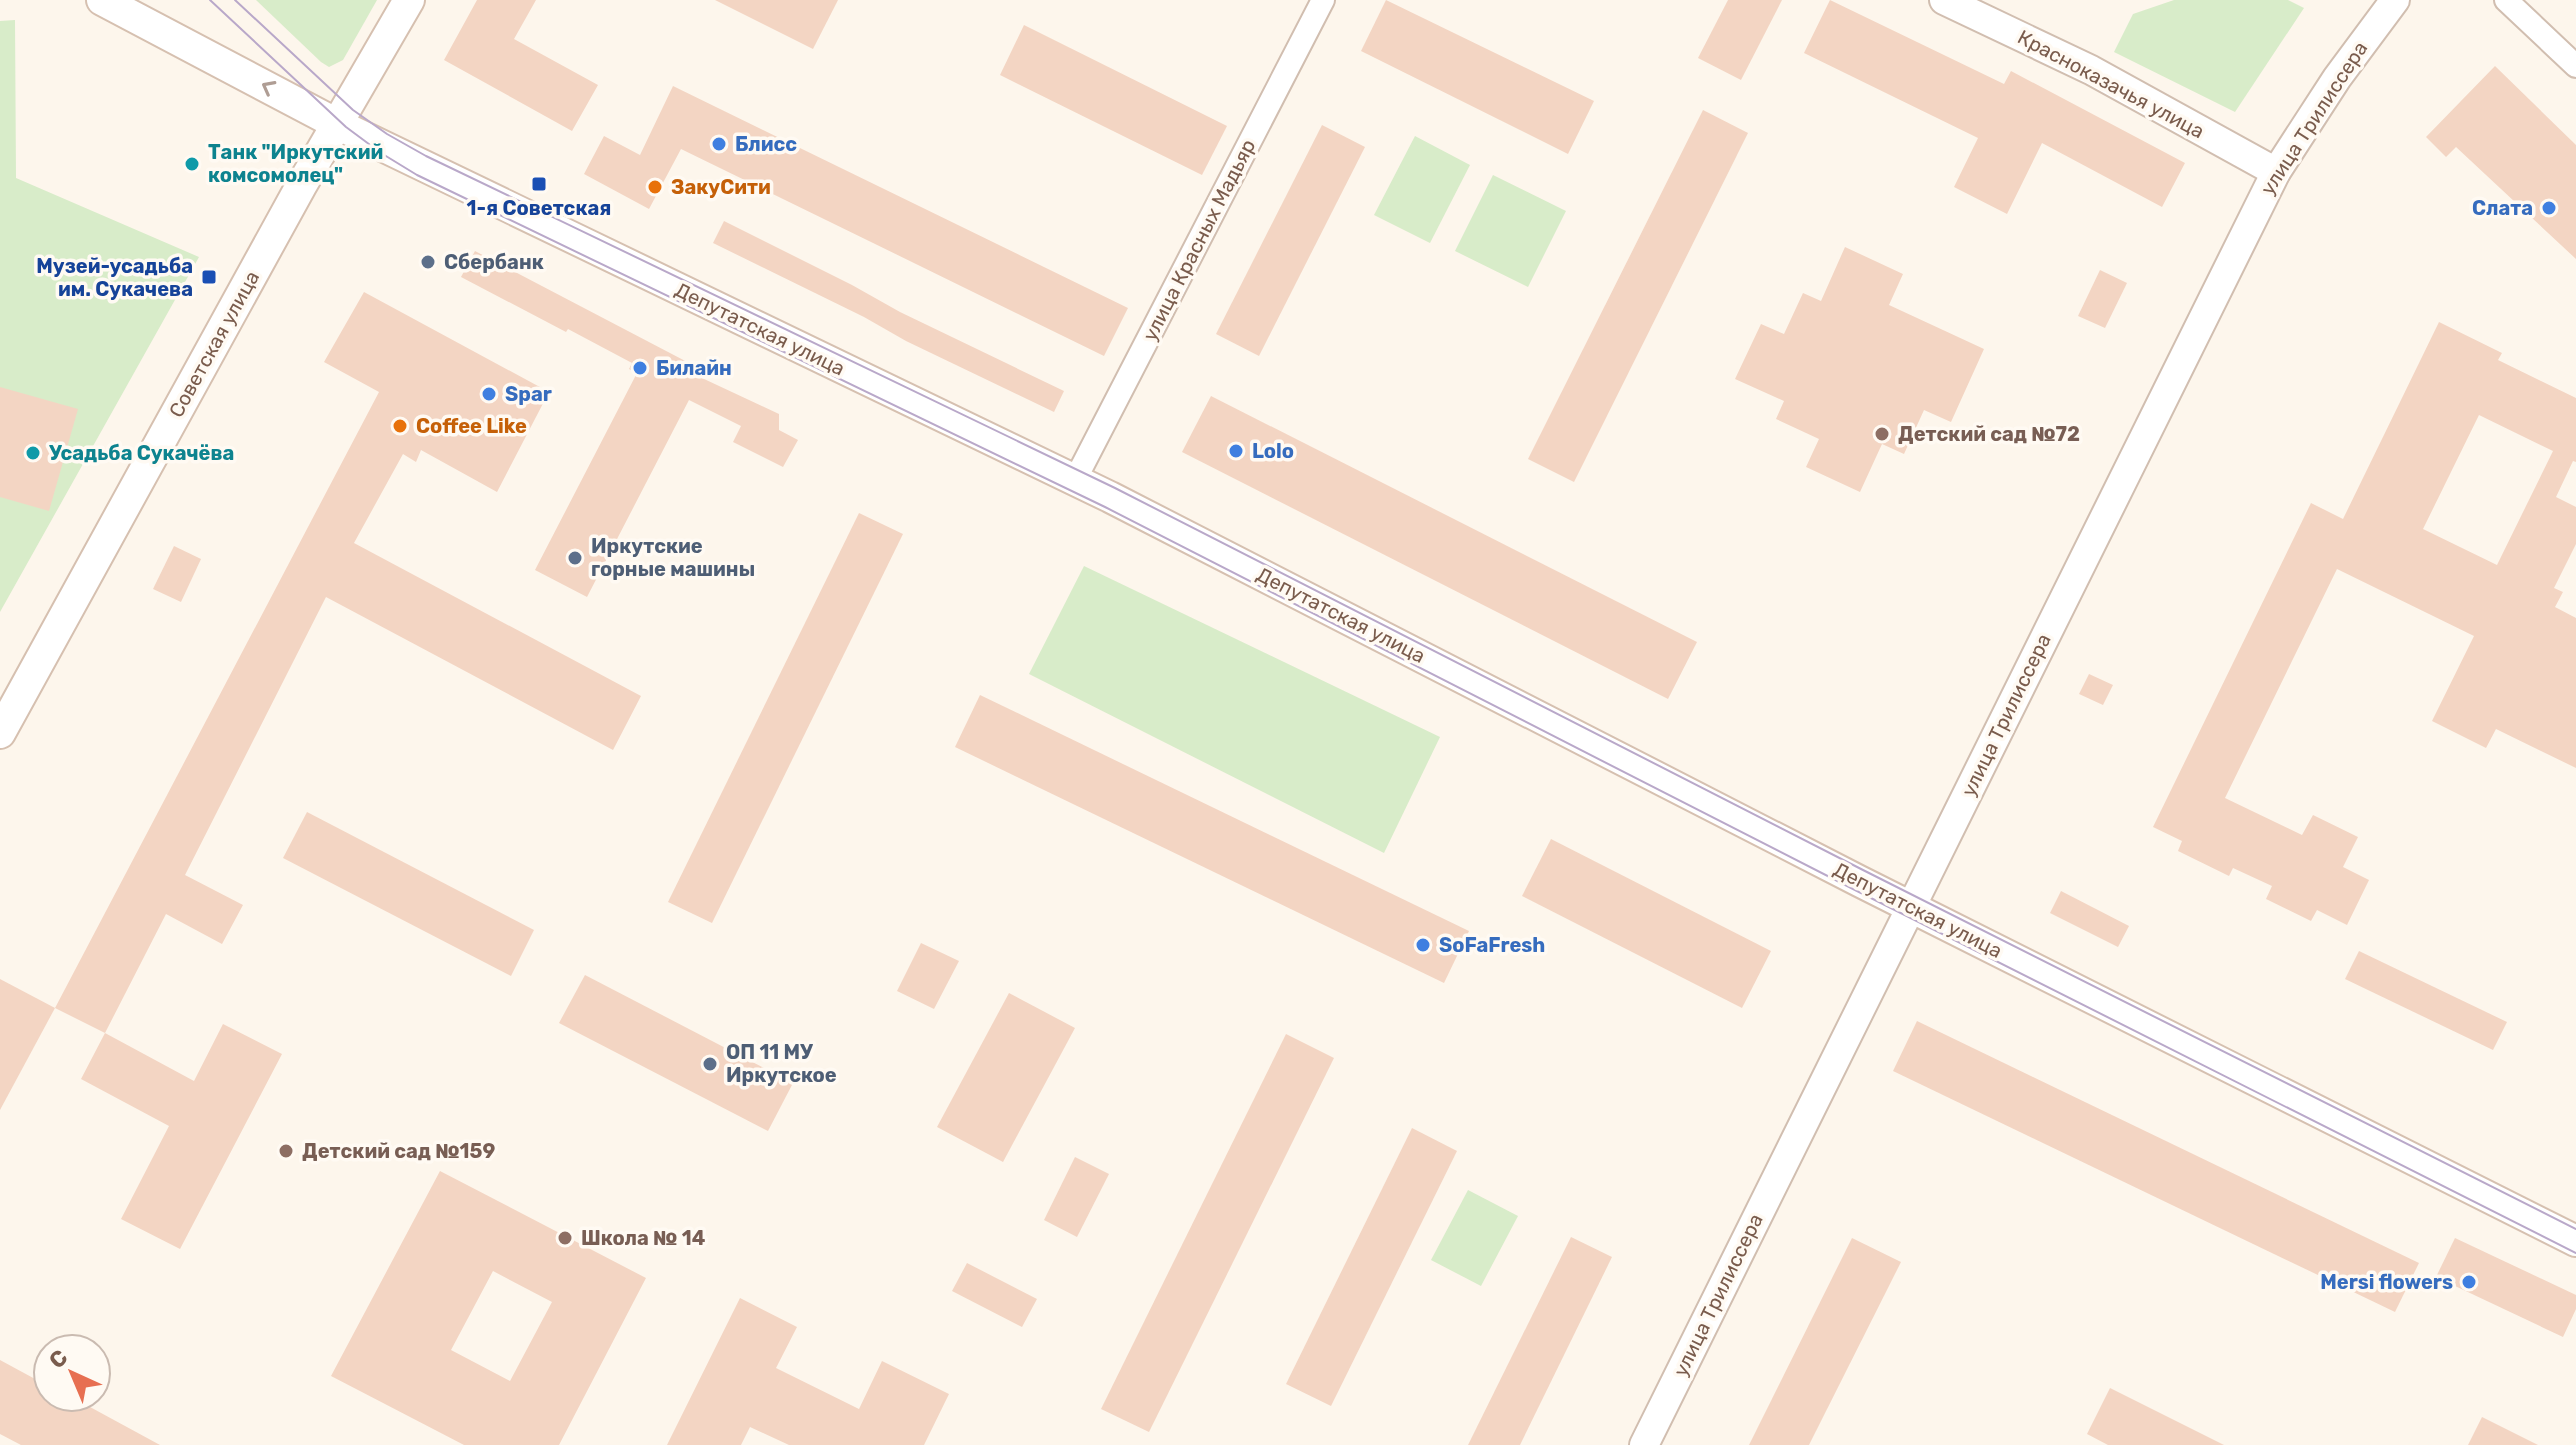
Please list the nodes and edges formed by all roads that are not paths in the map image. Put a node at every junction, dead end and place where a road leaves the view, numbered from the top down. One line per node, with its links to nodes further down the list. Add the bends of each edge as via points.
1 (102, 0): 8 (main road, Депутатская улица, one-way to 1)
2 (409, 0): 8 (main road, Советская улица)
3 (1323, 0): 10 (street, улица Красных Мадьяр)
4 (1944, 0): 9 (street, Красноказачья улица, via 2091,70)
5 (2395, 0): 9 (street, улица Трилиссера)
6 (2506, 0): 7 (street)
7 (2576, 66)
8 (337, 124): 10 (main road, Депутатская улица); 11 (main road, Советская улица)
9 (2276, 172): 12 (street, улица Трилиссера)
10 (1075, 480): 12 (main road, Депутатская улица)
11 (0, 733)
12 (1911, 906): 13 (main road, Депутатская улица); 14 (street, улица Трилиссера)
13 (2576, 1241)
14 (1644, 1445)

